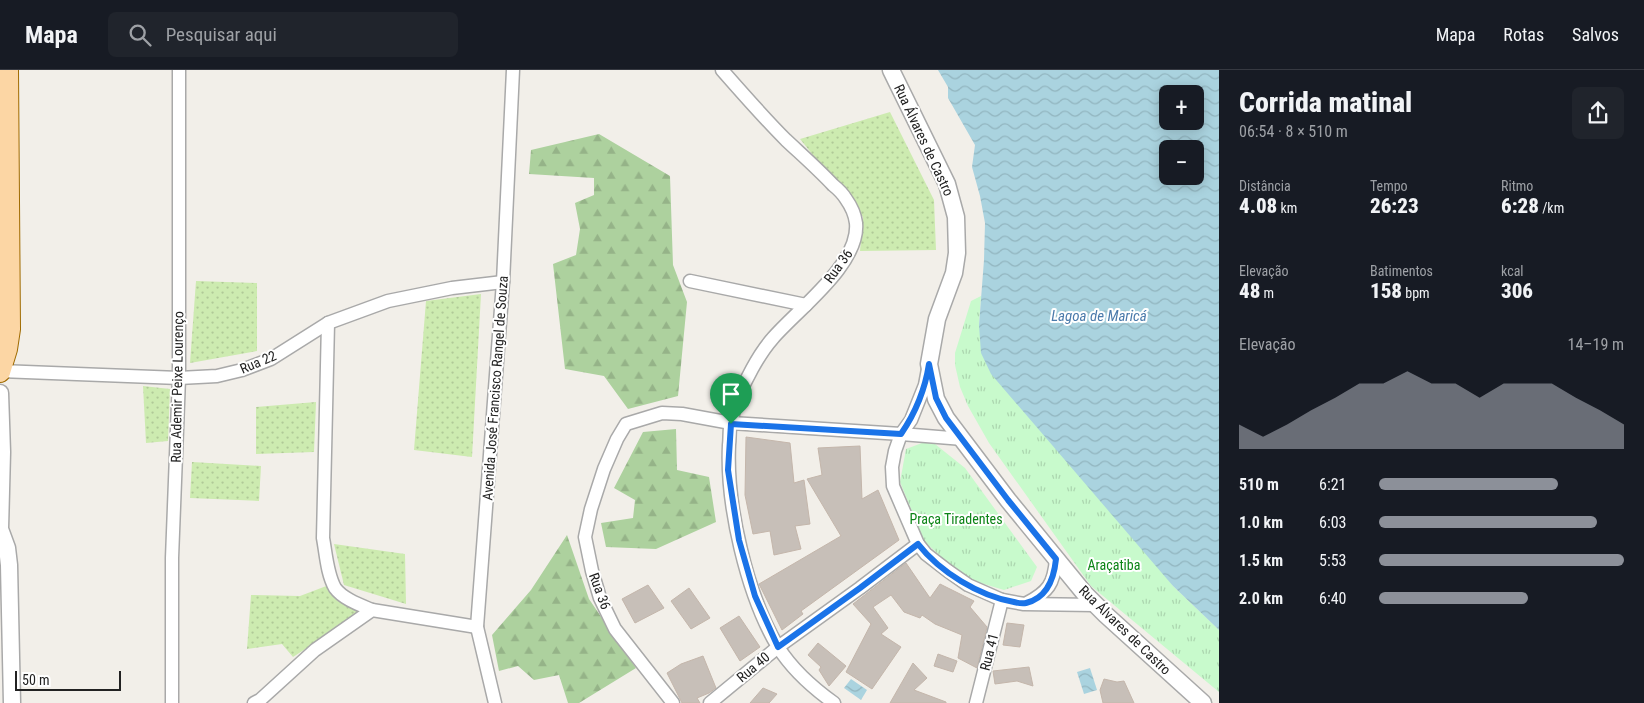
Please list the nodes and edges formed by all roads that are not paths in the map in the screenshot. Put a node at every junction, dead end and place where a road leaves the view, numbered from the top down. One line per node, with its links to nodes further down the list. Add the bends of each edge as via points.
1 (8, 70): 11 (main road, via 10,329)
2 (179, 70): 12 (street, Rua Ademir Peixe Lourenço)
3 (513, 70): 7 (street, Avenida José Francisco Rangel de Souza)
4 (722, 70): 8 (street, Rua 36, via 784,138 846,198 853,212 856,232 852,247 840,268)
5 (891, 70): 10 (street, Rua Álvares de Castro, via 946,184 956,217 954,273 937,319)
6 (690, 281): 8 (street)
7 (502, 282): 9 (street, Rua 22, via 388,301); 25 (street, Avenida José Francisco Rangel de Souza)
8 (806, 306): 14 (street, Rua 36, via 764,350 742,390)
9 (328, 323): 12 (street, Rua 22, via 271,359 242,370 217,376); 24 (street, via 323,538 329,572 336,588)
10 (929, 364): 15 (street, via 918,405); 16 (street, Rua Álvares de Castro, via 936,398 946,418)
11 (0, 371): 12 (street, Rua 22)
12 (179, 378): 29 (street, Rua Ademir Peixe Lourenço, via 172,558)
13 (0, 393): 17 (street)
14 (731, 424): 15 (street, Rua 36); 26 (street, Rua 36, via 728,470 739,540 755,596); 32 (street, Rua 36, via 662,413 626,424 604,469 585,537 600,598 615,629)
15 (901, 434): 16 (street, Rua 36); 19 (street, via 892,467 893,486)
16 (963, 439): 20 (street, Rua Álvares de Castro)
17 (1, 451): 18 (street)
18 (0, 530): 28 (street, via 9,565)
19 (918, 544): 21 (street, via 926,554 968,585); 26 (street, Rua 40)
20 (1056, 559): 22 (street, via 1047,590); 23 (street, Rua Álvares de Castro)
21 (1002, 600): 22 (street); 35 (street, Rua 41)
22 (1024, 604): 23 (street)
23 (1095, 605): 27 (street, Rua Álvares de Castro)
24 (372, 610): 25 (street); 30 (street, via 315,650)
25 (477, 627): 31 (street, Avenida José Francisco Rangel de Souza)
26 (778, 647): 33 (street, Rua 40); 34 (street, Rua 36, via 803,677)
27 (1197, 702)
28 (12, 703)
29 (172, 703)
30 (254, 703)
31 (495, 703)
32 (673, 703)
33 (710, 703)
34 (834, 703)
35 (976, 703)

